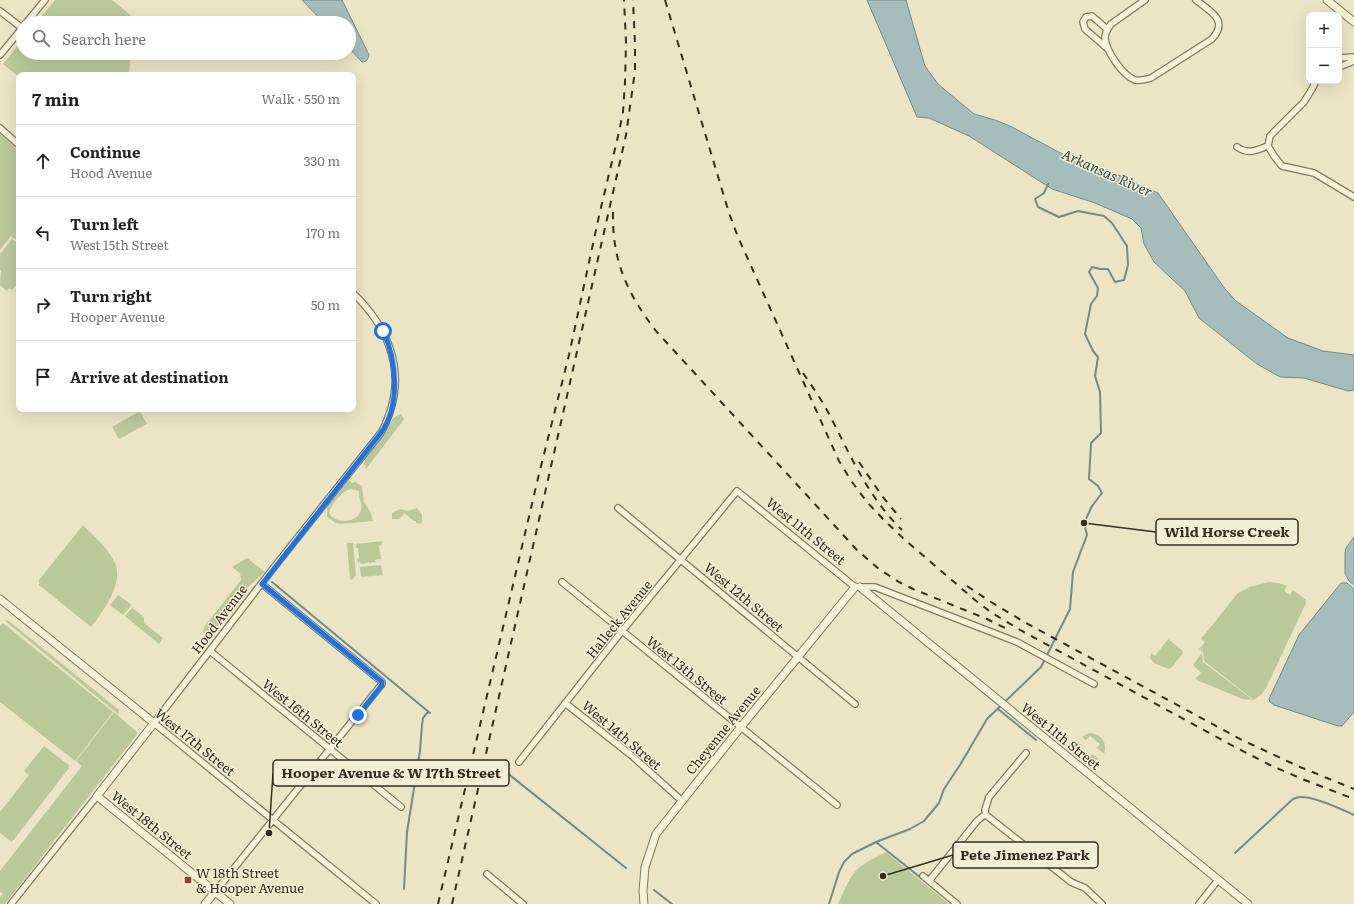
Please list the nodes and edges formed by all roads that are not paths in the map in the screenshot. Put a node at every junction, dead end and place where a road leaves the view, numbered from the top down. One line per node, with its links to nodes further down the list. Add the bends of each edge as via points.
1 (45, 0): 6 (street)
2 (1145, 0): 9 (street, via 1114,20)
3 (1196, 0): 11 (street, via 1219,21 1217,34 1212,40 1151,78 1134,80 1121,70)
4 (1327, 0): 7 (street)
5 (0, 10): 8 (street)
6 (32, 16)
7 (1354, 22)
8 (16, 23)
9 (1107, 28): 11 (street, via 1105,38); 11 (street, via 1092,16 1086,17 1083,22 1085,29)
10 (16, 35): 12 (street)
11 (1108, 50)
12 (0, 55)
13 (1354, 57): 14 (street)
14 (1342, 58)
15 (1354, 61): 16 (street)
16 (1342, 66)
17 (1314, 84): 20 (street, via 1304,102 1270,136)
18 (0, 128): 19 (street)
19 (16, 142)
20 (1268, 146): 21 (street, via 1250,152); 22 (street, via 1282,166 1314,173)
21 (1237, 147)
22 (1354, 197)
23 (356, 296): 28 (street, Hood Avenue, via 380,325 390,348 395,375 391,408 383,430)
24 (737, 491): 26 (street, Halleck Avenue); 29 (street, West 11th Street)
25 (618, 508): 26 (street, West 12th Street)
26 (682, 560): 31 (street, Halleck Avenue); 33 (street, West 12th Street)
27 (562, 582): 31 (street, West 13th Street)
28 (262, 584): 32 (street, Hood Avenue); 39 (street, via 382,682)
29 (858, 587): 33 (street, Cheyenne Avenue); 34 (street, via 875,588 1017,642); 50 (street, West 11th Street)
30 (0, 599): 37 (street, West 17th Street)
31 (622, 631): 35 (street, Halleck Avenue); 38 (street, West 13th Street)
32 (210, 651): 37 (street, Hood Avenue); 39 (street, West 16th Street)
33 (797, 657): 36 (street, West 12th Street); 38 (street, Cheyenne Avenue)
34 (1094, 684)
35 (565, 703): 41 (street, Halleck Avenue); 43 (street, West 14th Street, via 631,755)
36 (855, 704)
37 (154, 723): 42 (street, Hood Avenue); 47 (street, West 17th Street)
38 (740, 728): 43 (street, Cheyenne Avenue); 44 (street, West 13th Street)
39 (330, 749): 45 (street, West 16th Street); 47 (street)
40 (1026, 753): 46 (street, via 989,797)
41 (518, 762)
42 (97, 796): 52 (street, West 18th Street); 53 (street, Hood Avenue)
43 (681, 800): 58 (street, Cheyenne Avenue, via 656,834 645,867)
44 (837, 805)
45 (401, 807)
46 (986, 815): 51 (street, via 977,821); 60 (street, via 1071,882 1085,888)
47 (272, 820): 52 (street); 56 (street, West 17th Street)
48 (487, 874): 57 (street)
49 (922, 876): 51 (street)
50 (1218, 880): 61 (street); 62 (street, West 11th Street)
51 (929, 881): 59 (street)
52 (215, 892): 54 (street); 55 (street, West 18th Street)
53 (11, 904)
54 (205, 904)
55 (230, 904)
56 (376, 904)
57 (523, 904)
58 (644, 904)
59 (957, 904)
60 (1102, 904)
61 (1200, 904)
62 (1248, 904)

